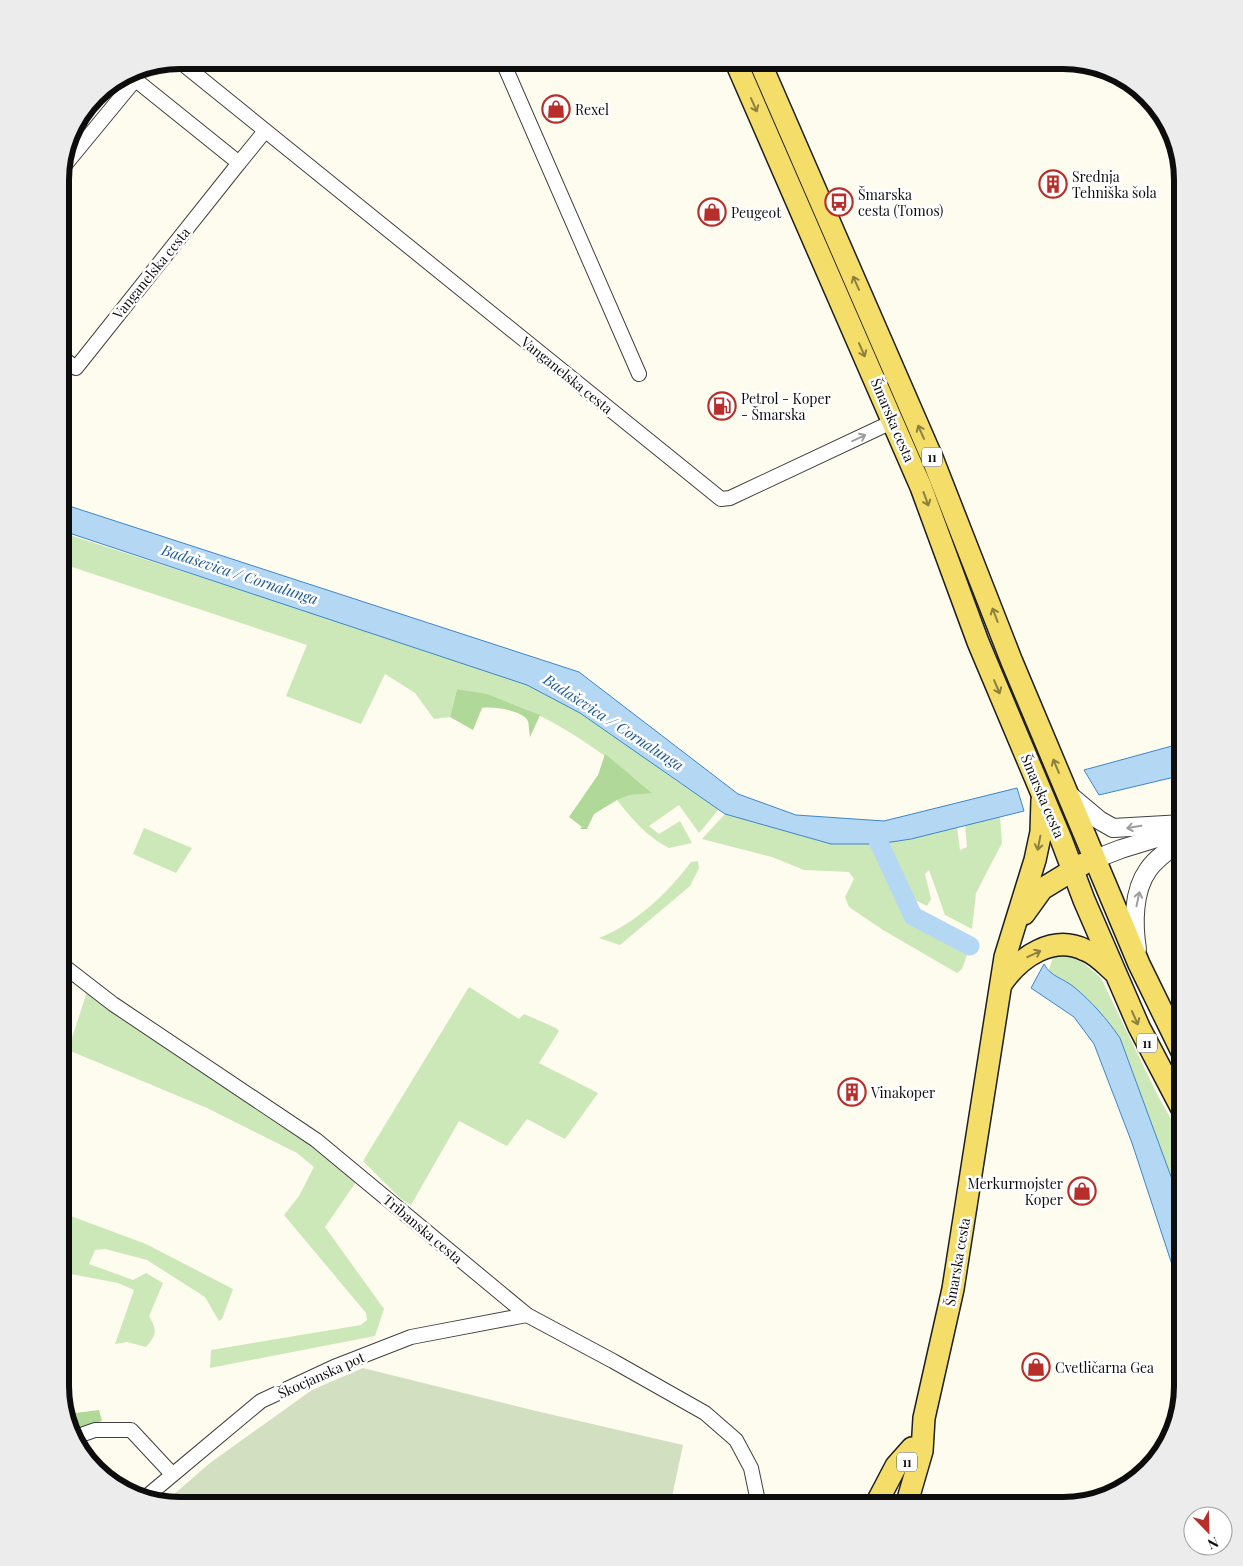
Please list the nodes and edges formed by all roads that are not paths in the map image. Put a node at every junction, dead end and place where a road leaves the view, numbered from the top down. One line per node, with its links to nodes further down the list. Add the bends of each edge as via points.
1 (189, 69): 7 (street, Vanganelska cesta)
2 (506, 69): 11 (street)
3 (739, 69): 12 (main road, Šmarska cesta / 11, one-way to 12)
4 (763, 69): 13 (main road, Šmarska cesta / 11, one-way to 4, via 937,468)
5 (133, 79): 9 (street)
6 (128, 81): 8 (street)
7 (265, 131): 9 (street, Vanganelska cesta); 12 (street, Vanganelska cesta, one-way to 12, via 721,499 730,498)
8 (72, 155)
9 (239, 163): 10 (street, Vanganelska cesta, via 76,368)
10 (69, 363)
11 (639, 374)
12 (894, 422): 14 (main road, Šmarska cesta / 11, one-way to 14, via 922,487 978,642)
13 (1067, 794): 15 (street, one-way to 13, via 1113,828); 18 (main road, Šmarska cesta / 11)
14 (1042, 795): 19 (main road, Šmarska cesta / 11); 20 (main road, one-way to 20, via 1041,832 1035,860)
15 (1174, 825)
16 (1174, 833): 18 (street)
17 (1174, 848): 21 (street, one-way to 17, via 1135,912 1141,885 1148,870)
18 (1095, 859): 19 (main road, 11); 21 (main road, 11)
19 (1072, 869): 20 (main road, 11, via 1042,889); 23 (main road, 11)
20 (1012, 933): 24 (main road, 11)
21 (1139, 964): 25 (main road, 11)
22 (69, 970): 27 (street, Tribanska cesta, via 113,1004 316,1140)
23 (1116, 973): 24 (main road, one-way to 23, via 1014,966 1029,955 1067,944 1086,950); 26 (main road, 11, one-way to 26, via 1139,1027)
24 (999, 986): 28 (main road, Šmarska cesta / 11, via 953,1289)
25 (1174, 1036)
26 (1174, 1093)
27 (527, 1315): 31 (street, Škocjanska pot, via 411,1337 334,1367 261,1402); 33 (street, Tribanska cesta, via 705,1413 736,1440 751,1468)
28 (924, 1418): 30 (main road, 11); 36 (main road, 11, via 922,1451)
29 (80, 1435): 31 (street, via 95,1430 131,1430)
30 (912, 1448): 34 (main road, via 896,1466); 35 (main road, 11)
31 (172, 1474): 32 (street, Škocjanska pot)
32 (151, 1493)
33 (757, 1497)
34 (880, 1497)
35 (893, 1497)
36 (909, 1497)

